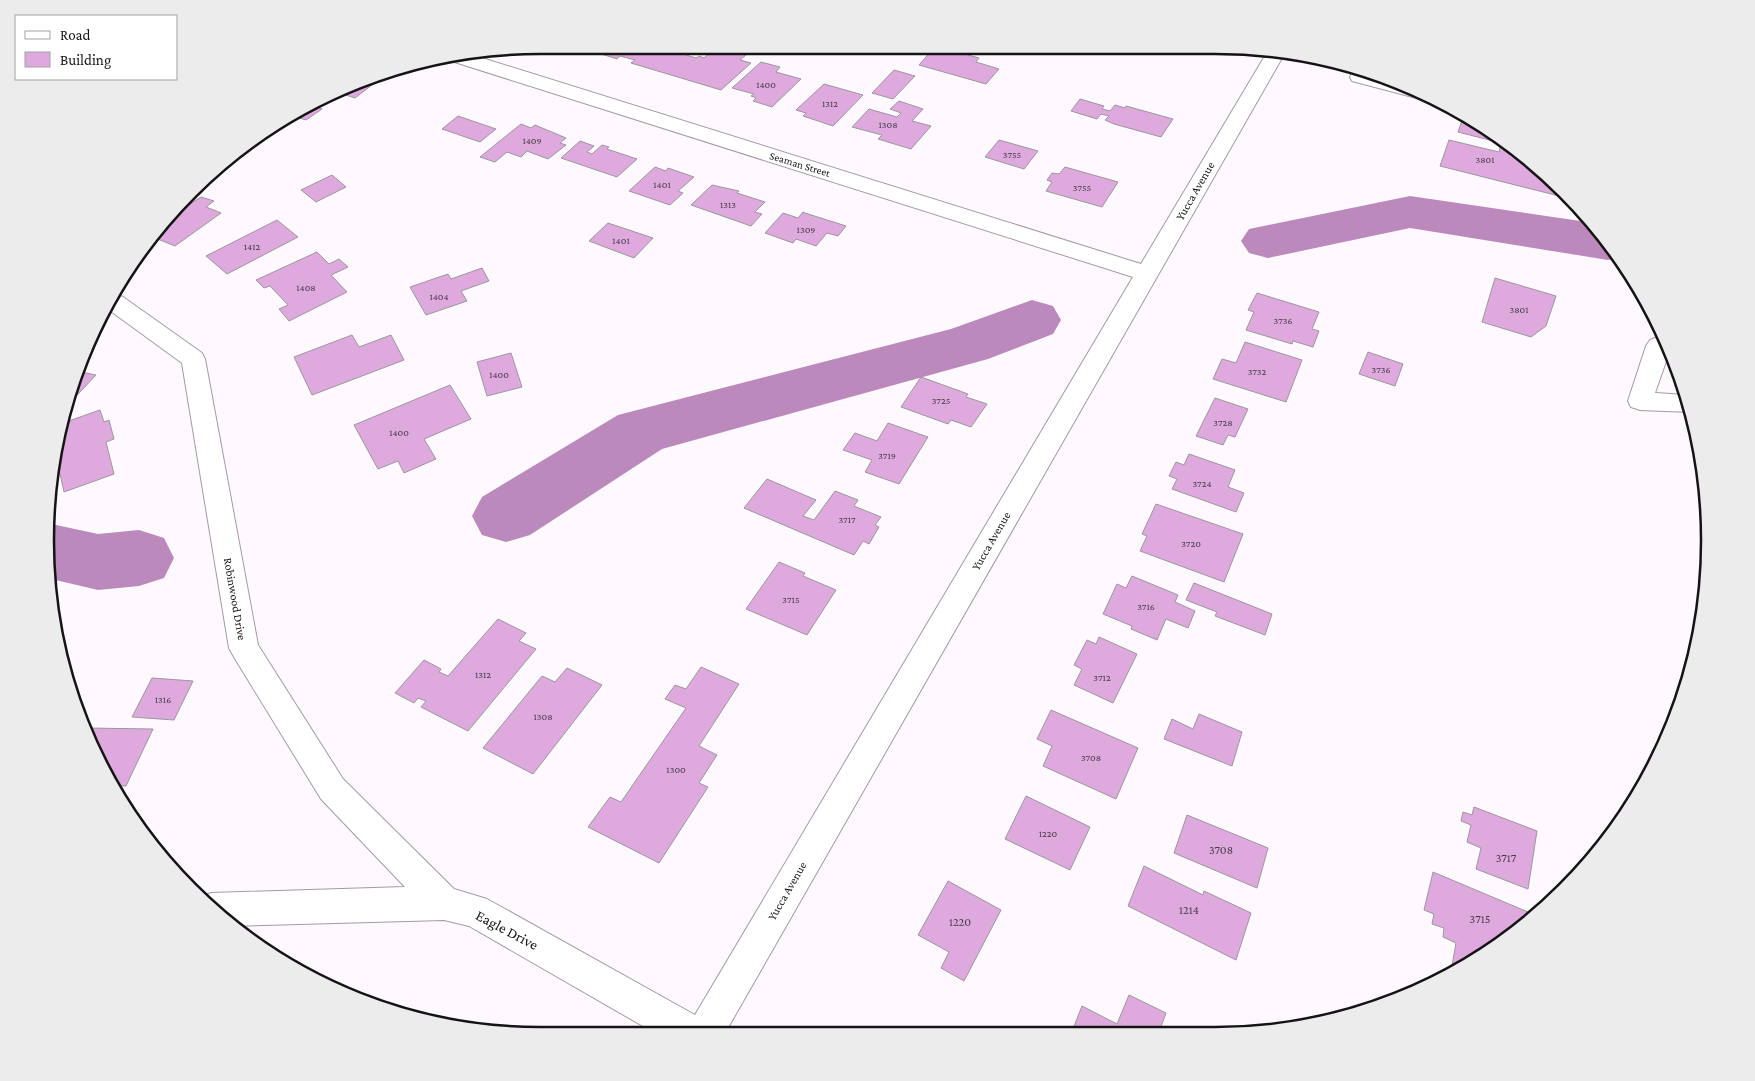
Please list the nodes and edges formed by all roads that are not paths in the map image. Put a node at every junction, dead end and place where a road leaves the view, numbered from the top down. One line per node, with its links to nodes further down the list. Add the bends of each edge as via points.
1 (1269, 57): 5 (street, Yucca Avenue)
2 (467, 60): 5 (street, Seaman Street)
3 (1359, 76): 4 (street)
4 (1372, 80)
5 (1147, 274): 12 (street, Yucca Avenue)
6 (116, 303): 9 (street, Robinwood Drive, via 193,359 244,648 332,790)
7 (1660, 345): 8 (street, via 1640,401)
8 (1681, 404)
9 (444, 903): 10 (street, Eagle Drive); 11 (street, Eagle Drive, via 475,911)
10 (224, 910)
11 (680, 1027)
12 (708, 1027)

